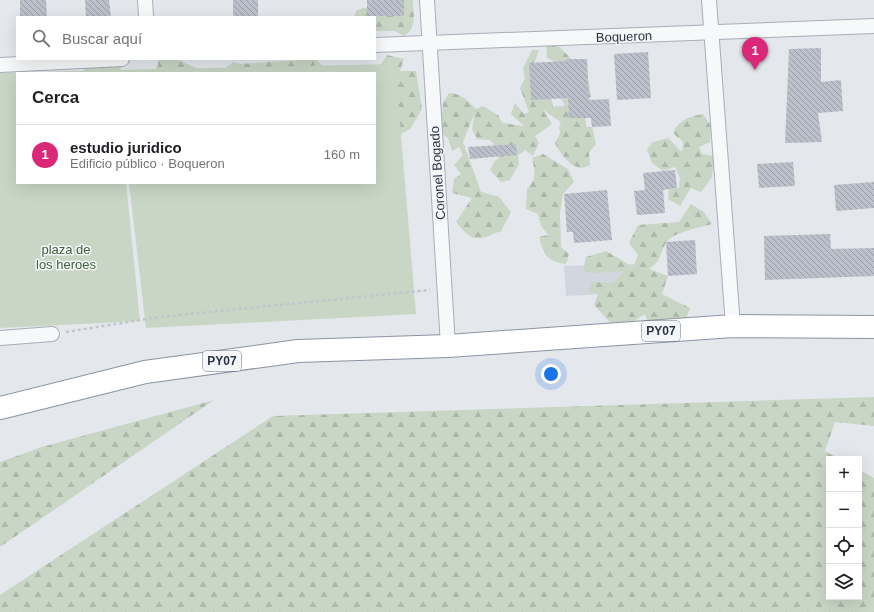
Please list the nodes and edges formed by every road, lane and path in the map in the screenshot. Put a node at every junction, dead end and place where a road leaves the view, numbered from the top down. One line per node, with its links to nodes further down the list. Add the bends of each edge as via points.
1 (146, 0): 4 (street)
2 (427, 0): 7 (street, Coronel Bogado)
3 (709, 0): 6 (street)
4 (146, 16)
5 (874, 26): 6 (street, Boqueron)
6 (710, 33): 7 (street, Boqueron); 12 (street)
7 (429, 42): 8 (street, Boqueron); 11 (street, Coronel Bogado)
8 (376, 45)
9 (102, 60): 10 (street)
10 (0, 65)
11 (445, 289): 14 (path, via 159,317); 16 (street, Coronel Bogado)
12 (733, 326): 13 (highway, PY07); 16 (highway, PY07)
13 (874, 327)
14 (52, 334): 15 (street)
15 (0, 338)
16 (448, 346): 17 (highway, PY07, via 298,351 146,372)
17 (0, 408)

